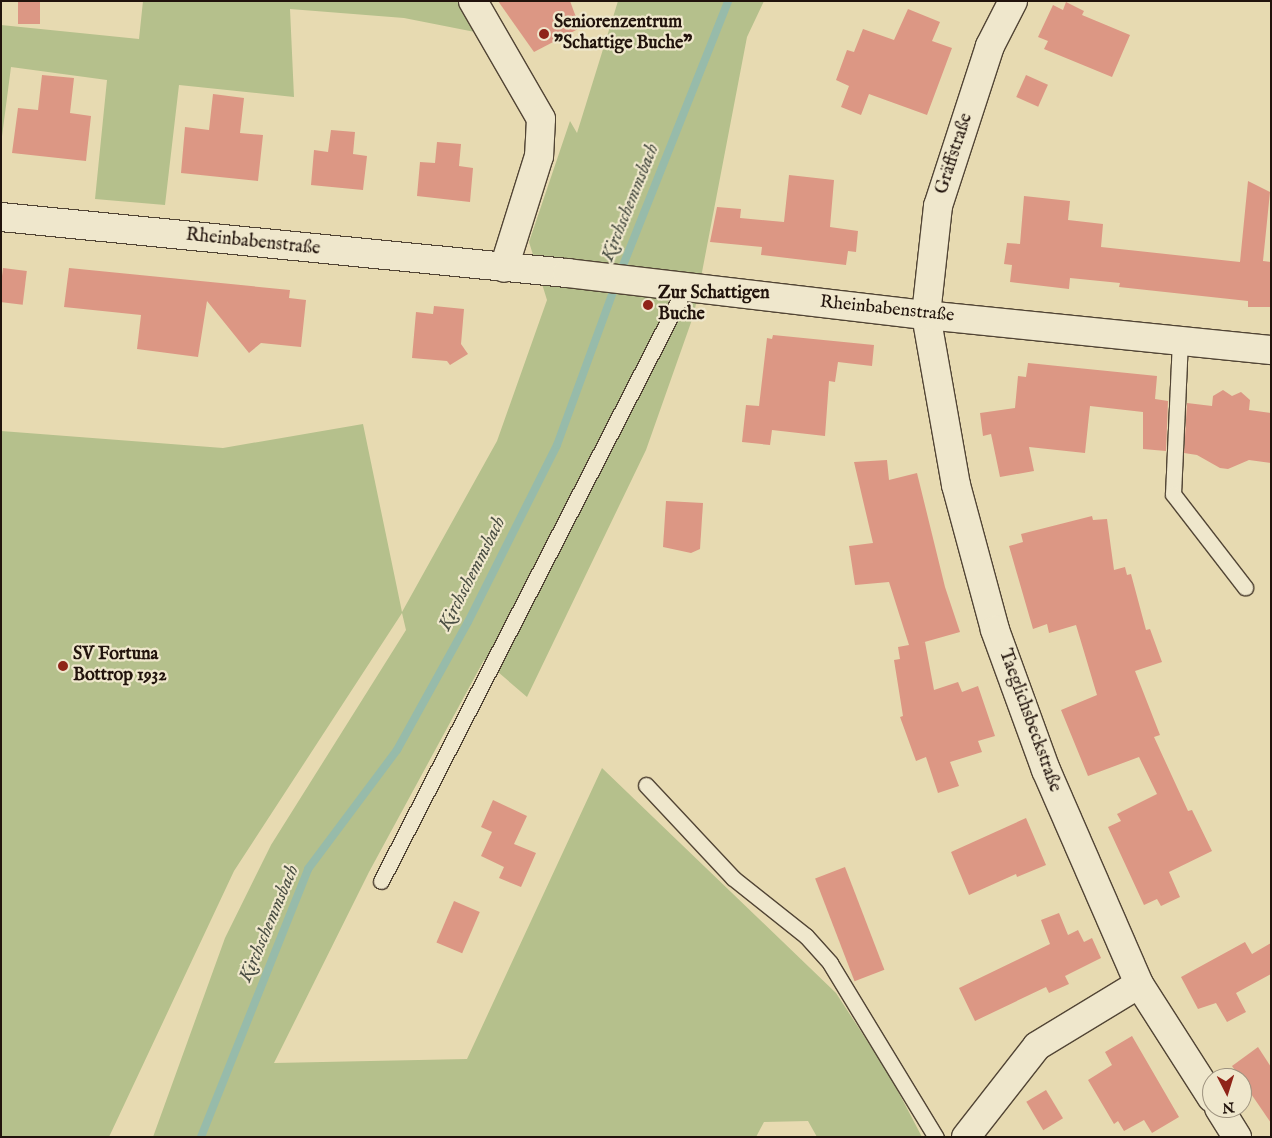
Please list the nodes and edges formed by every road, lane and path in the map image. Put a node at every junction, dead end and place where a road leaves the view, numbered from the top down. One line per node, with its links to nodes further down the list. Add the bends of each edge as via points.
1 (474, 1): 4 (street, via 541,119 539,156)
2 (1013, 1): 6 (street, Gräffstraße, via 990,46 938,206)
3 (1, 218): 4 (street, Rheinbabenstraße)
4 (504, 268): 5 (street, Rheinbabenstraße)
5 (673, 287): 6 (street, Rheinbabenstraße); 11 (lane)
6 (926, 315): 7 (street, Rheinbabenstraße); 12 (street, Taeglichsbeckstraße, via 956,485 996,630 1046,770)
7 (1180, 340): 8 (street, Rheinbabenstraße); 9 (lane, via 1173,494)
8 (1271, 350)
9 (1245, 587)
10 (646, 786): 15 (lane, via 733,878 806,936 830,963)
11 (381, 881)
12 (1139, 984): 13 (street, Taeglichsbeckstraße); 16 (street, via 1037,1046)
13 (1202, 1082)
14 (1225, 1118): 17 (street)
15 (936, 1137)
16 (966, 1137)
17 (1237, 1137)

